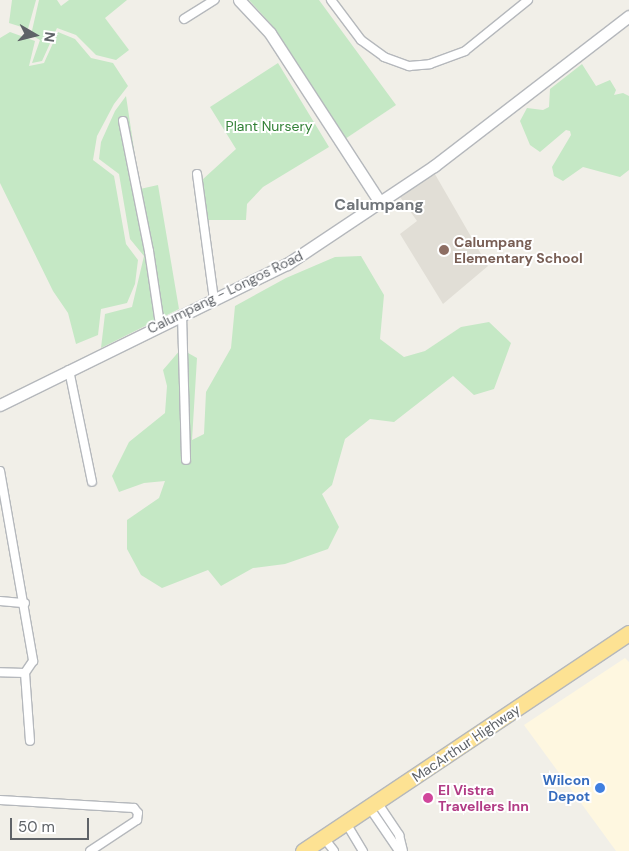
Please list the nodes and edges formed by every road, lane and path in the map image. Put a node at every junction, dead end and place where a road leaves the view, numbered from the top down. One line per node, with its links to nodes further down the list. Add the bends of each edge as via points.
1 (214, 0): 6 (street)
2 (239, 0): 9 (street, via 270,33)
3 (331, 0): 4 (street, via 361,40 384,57 409,66 430,64 465,51)
4 (528, 0)
5 (629, 16): 9 (street, Calumpang - Longos Road)
6 (184, 19)
7 (123, 121): 12 (street, via 149,250)
8 (198, 174): 10 (street)
9 (381, 204): 10 (street, Calumpang - Longos Road, via 287,264)
10 (214, 300): 11 (street, Calumpang - Longos Road)
11 (182, 315): 12 (street, Calumpang - Longos Road); 15 (street)
12 (160, 325): 13 (street, Calumpang - Longos Road)
13 (69, 370): 14 (street, Calumpang - Longos Road); 17 (street)
14 (0, 404)
15 (186, 460)
16 (0, 471): 19 (street)
17 (92, 482)
18 (0, 600): 19 (street)
19 (25, 603): 22 (street, via 33,661 31,668)
20 (629, 634): 25 (highway, MacArthur Highway)
21 (0, 672): 22 (street)
22 (24, 673): 23 (street)
23 (30, 741)
24 (0, 800): 29 (street, via 134,808 138,813 137,820)
25 (373, 805): 26 (highway, MacArthur Highway); 33 (street); 34 (street, via 399,835)
26 (346, 823): 27 (highway, MacArthur Highway); 28 (street)
27 (324, 838): 30 (highway, MacArthur Highway); 31 (street)
28 (362, 848): 32 (street)
29 (90, 851)
30 (303, 851)
31 (334, 851)
32 (353, 851)
33 (399, 851)
34 (403, 851)

